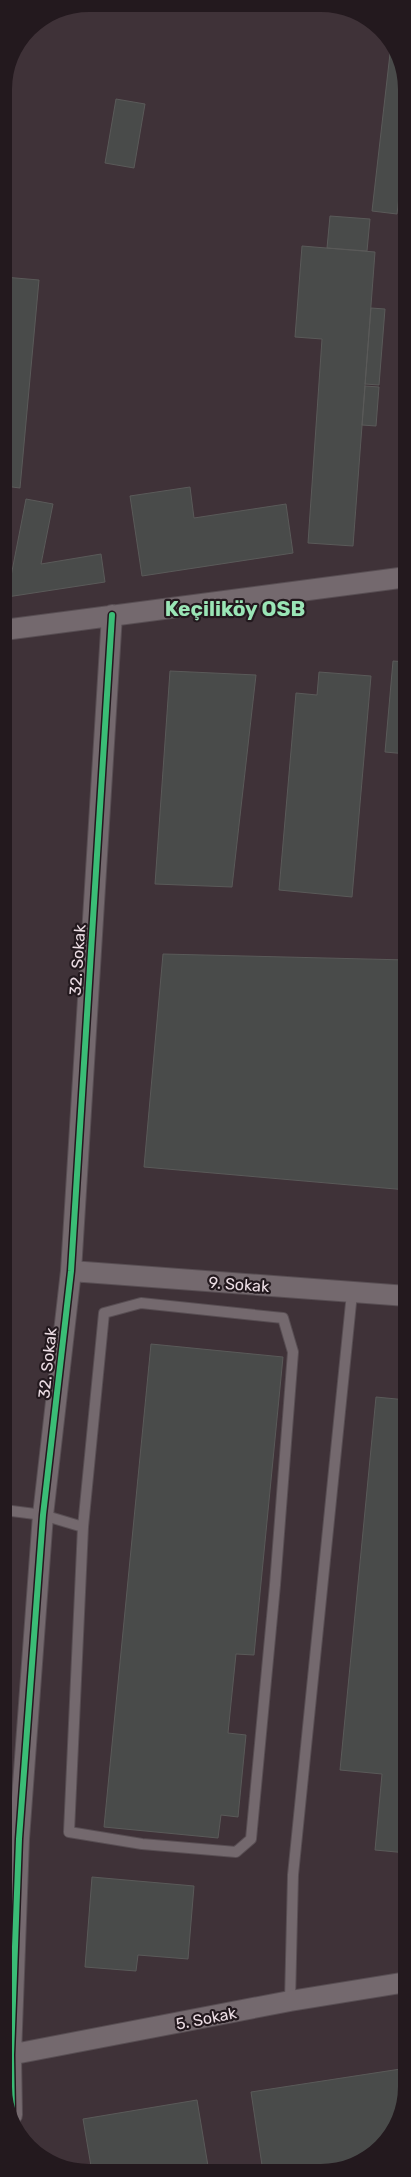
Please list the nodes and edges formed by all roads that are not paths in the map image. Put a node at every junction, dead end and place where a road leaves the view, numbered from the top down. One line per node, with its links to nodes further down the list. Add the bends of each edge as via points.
1 (398, 578): 2 (street)
2 (112, 615): 3 (street); 4 (street, 32. Sokak)
3 (13, 629)
4 (71, 1271): 5 (street, 9. Sokak); 8 (street, 32. Sokak)
5 (352, 1293): 6 (street, 9. Sokak); 12 (lane, via 294,1875)
6 (398, 1296)
7 (12, 1511): 8 (lane)
8 (44, 1515): 9 (lane); 10 (street, 32. Sokak)
9 (83, 1527): 9 (lane, via 104,1313 141,1303 283,1318 293,1352 275,1585 251,1839 236,1852 142,1844 68,1832)
10 (12, 1838)
11 (398, 1984): 12 (street, 5. Sokak)
12 (290, 2002): 13 (street, 5. Sokak)
13 (12, 2054)

